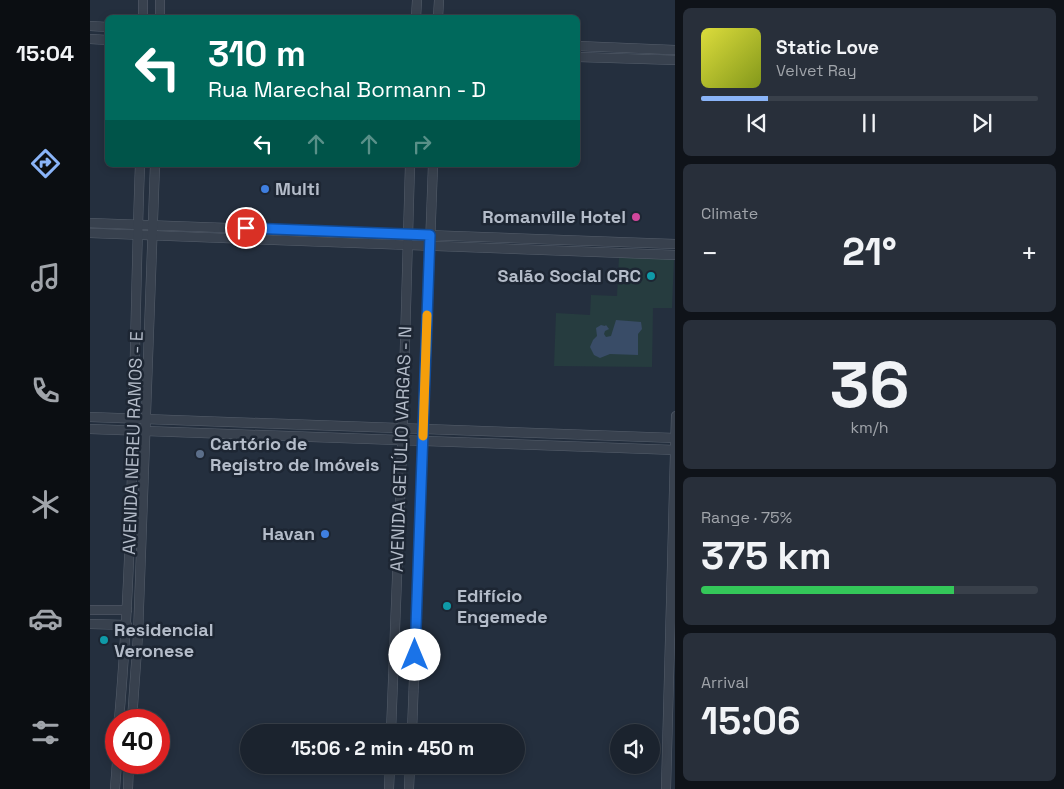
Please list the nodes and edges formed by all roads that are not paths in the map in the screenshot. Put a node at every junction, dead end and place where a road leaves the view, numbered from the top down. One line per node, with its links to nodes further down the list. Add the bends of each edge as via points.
1 (143, 0): 5 (street)
2 (160, 0): 6 (street)
3 (417, 0): 7 (street)
4 (439, 0): 8 (street)
5 (143, 15)
6 (160, 15)
7 (416, 15)
8 (438, 15)
9 (90, 26): 10 (street)
10 (105, 27)
11 (90, 39): 12 (street)
12 (105, 40)
13 (580, 46): 14 (street)
14 (675, 50)
15 (580, 57): 16 (street)
16 (675, 60)
17 (140, 167): 22 (street, AVENIDA NEREU RAMOS - E)
18 (154, 167): 23 (street, AVENIDA NEREU RAMOS - E)
19 (410, 167): 25 (street, AVENIDA GETÚLIO VARGAS - N)
20 (433, 167): 26 (street, AVENIDA GETÚLIO VARGAS - N)
21 (90, 223): 22 (street)
22 (139, 229): 23 (street); 24 (street); 33 (street, AVENIDA NEREU RAMOS - E)
23 (152, 230): 25 (street); 27 (street); 34 (street, AVENIDA NEREU RAMOS - E)
24 (90, 232)
25 (407, 234): 26 (street); 27 (street, AVENIDA GETÚLIO VARGAS - N)
26 (430, 235): 28 (street); 29 (street, AVENIDA GETÚLIO VARGAS - N)
27 (407, 244): 29 (street); 36 (street, AVENIDA GETÚLIO VARGAS - N)
28 (675, 244)
29 (429, 246): 30 (street); 37 (street, AVENIDA GETÚLIO VARGAS - N)
30 (675, 255)
31 (675, 416): 40 (street)
32 (90, 418): 33 (street)
33 (134, 419): 34 (street); 38 (street, AVENIDA NEREU RAMOS - E)
34 (145, 420): 36 (street); 39 (street, AVENIDA NEREU RAMOS - E)
35 (90, 429): 38 (street)
36 (403, 429): 37 (street); 41 (street, AVENIDA GETÚLIO VARGAS - N)
37 (424, 429): 40 (street); 42 (street, AVENIDA GETÚLIO VARGAS - N)
38 (134, 431): 39 (street); 46 (street, AVENIDA NEREU RAMOS - E)
39 (145, 431): 41 (street); 51 (street, AVENIDA NEREU RAMOS - E)
40 (675, 438): 43 (street)
41 (403, 440): 42 (street); 52 (street, AVENIDA GETÚLIO VARGAS - N)
42 (423, 441): 43 (street); 53 (street, AVENIDA GETÚLIO VARGAS - N)
43 (675, 450): 62 (street)
44 (90, 610): 45 (street)
45 (101, 610): 46 (street); 48 (street)
46 (127, 610): 49 (street, AVENIDA NEREU RAMOS - E)
47 (90, 624): 48 (street)
48 (101, 624): 49 (street)
49 (126, 626): 50 (street, AVENIDA NEREU RAMOS - E)
50 (121, 709)
51 (133, 709)
52 (391, 724)
53 (412, 724)
54 (116, 774): 58 (street)
55 (129, 774): 59 (street)
56 (390, 774): 60 (street)
57 (410, 774): 61 (street)
58 (115, 789)
59 (128, 789)
60 (389, 789)
61 (409, 789)
62 (666, 789)

